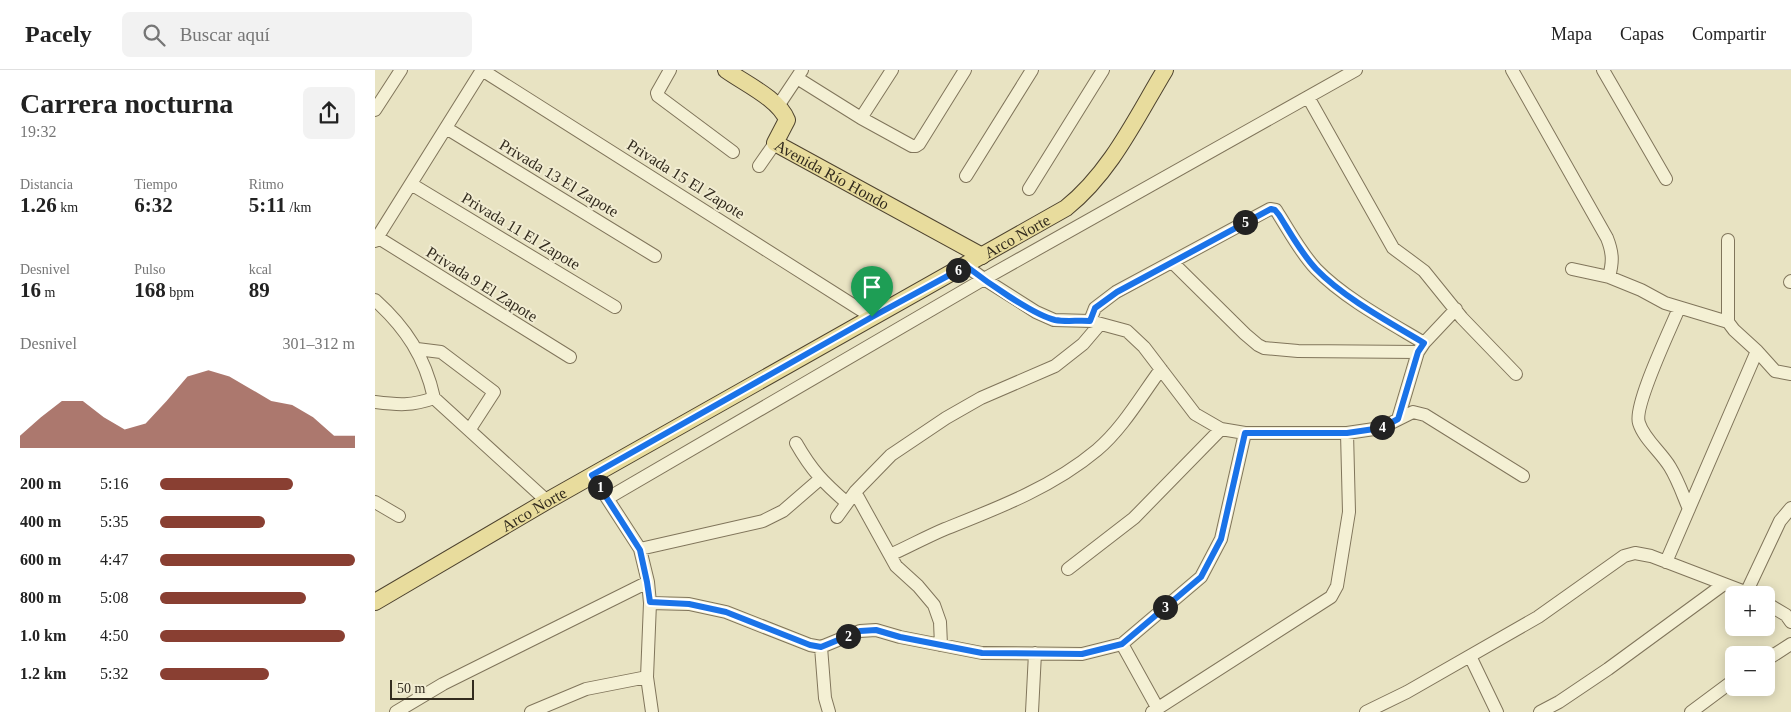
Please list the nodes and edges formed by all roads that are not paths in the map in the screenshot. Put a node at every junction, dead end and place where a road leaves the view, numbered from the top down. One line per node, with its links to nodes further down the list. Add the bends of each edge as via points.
1 (401, 70): 16 (street)
2 (483, 70): 18 (street); 39 (street, Privada 15 El Zapote)
3 (670, 70): 20 (street, via 658,96)
4 (727, 70): 15 (main road)
5 (892, 70): 17 (street)
6 (965, 70): 17 (street, via 916,146)
7 (1032, 70): 22 (street)
8 (1103, 70): 25 (street)
9 (1165, 70): 29 (main road, Arco Norte, via 1092,186 1066,208)
10 (1356, 70): 14 (street)
11 (1512, 70): 33 (street, via 1607,238 1613,263)
12 (1603, 70): 23 (street)
13 (799, 74): 15 (street); 17 (street)
14 (1308, 97): 34 (street); 38 (street, via 1393,248 1424,271)
15 (778, 106): 19 (main road, Avenida Río Hondo, via 787,120)
16 (375, 110)
17 (861, 118)
18 (446, 128): 24 (street); 28 (street, Privada 13 El Zapote)
19 (775, 143): 21 (street); 29 (main road, Avenida Río Hondo)
20 (733, 152)
21 (759, 166)
22 (966, 176)
23 (1666, 179)
24 (411, 184): 26 (street); 36 (street, Privada 11 El Zapote)
25 (1029, 190)
26 (376, 239): 45 (street, Privada 9 El Zapote)
27 (1728, 240): 41 (street)
28 (655, 256)
29 (983, 256): 31 (main road, Arco Norte)
30 (1172, 262): 40 (street, via 1100,302 1095,308); 42 (street, via 1245,334 1264,348 1316,352); 42 (street, via 1263,212 1275,210 1316,269 1337,288)
31 (966, 266): 34 (street); 39 (main road, Arco Norte)
32 (1572, 269): 33 (street)
33 (1609, 277): 37 (street)
34 (984, 280): 40 (street, via 1054,320); 61 (street)
35 (375, 300): 43 (street, via 393,316)
36 (615, 307)
37 (1679, 308): 41 (street); 66 (street, via 1651,375 1638,421 1669,466)
38 (1456, 309): 42 (street); 47 (street)
39 (872, 317): 57 (main road, Arco Norte)
40 (1095, 322): 46 (street, via 1127,331); 60 (street, via 1083,344 1055,366 981,398 946,418 891,455)
41 (1728, 322): 44 (street)
42 (1421, 348): 51 (street)
43 (417, 349): 49 (street); 52 (street, via 441,352 494,392)
44 (1757, 351): 48 (street, via 1775,371); 66 (street)
45 (570, 358)
46 (1161, 369): 53 (street, via 1195,414); 70 (street, via 1120,426 1097,450 1064,473 1022,497)
47 (1516, 374)
48 (1791, 374)
49 (435, 398): 50 (street, via 418,404); 52 (street)
50 (375, 402)
51 (1398, 419): 55 (street, via 1381,428); 58 (street, via 1413,412 1425,415)
52 (470, 429): 62 (street)
53 (1221, 429): 54 (street); 72 (street, via 1134,518)
54 (1245, 433): 55 (street); 81 (street, via 1221,539 1201,577)
55 (1347, 433): 90 (street, via 1349,512 1337,586 1331,597)
56 (796, 443): 59 (street)
57 (592, 475): 61 (street); 62 (main road, Arco Norte)
58 (1523, 476)
59 (820, 479): 64 (street); 69 (street, via 783,511 763,521)
60 (855, 492): 64 (street); 70 (street)
61 (608, 498): 69 (street)
62 (547, 501): 77 (main road, Arco Norte)
63 (375, 502): 67 (street)
64 (847, 502): 68 (street)
65 (1791, 508): 76 (street, via 1780,521)
66 (1689, 509): 71 (street)
67 (399, 516)
68 (837, 517)
69 (640, 550): 73 (street)
70 (890, 555): 83 (street, via 896,566 934,604 940,622)
71 (1667, 562): 74 (street); 87 (street, via 1635,552 1624,556 1538,618)
72 (1069, 569)
73 (647, 582): 78 (street); 91 (street, via 443,684)
74 (1724, 584): 75 (street); 98 (street, via 1607,669)
75 (1730, 586)
76 (1753, 586)
77 (375, 602)
78 (650, 602): 84 (street, via 689,604 726,612); 88 (street)
79 (1775, 608): 80 (street)
80 (1791, 622)
81 (1122, 644): 85 (street, via 1082,654); 90 (street)
82 (1791, 644): 86 (street)
83 (941, 645): 84 (street, via 876,630 860,631); 85 (street, via 982,653)
84 (821, 647): 94 (street)
85 (1035, 653): 95 (street)
86 (1775, 654)
87 (1470, 656): 96 (street); 97 (street)
88 (647, 677): 92 (street, via 587,689); 93 (street)
89 (1725, 687): 99 (street)
90 (1155, 711)
91 (396, 712)
92 (531, 712)
93 (652, 712)
94 (829, 712)
95 (1033, 712)
96 (1366, 712)
97 (1497, 712)
98 (1540, 712)
99 (1691, 712)

